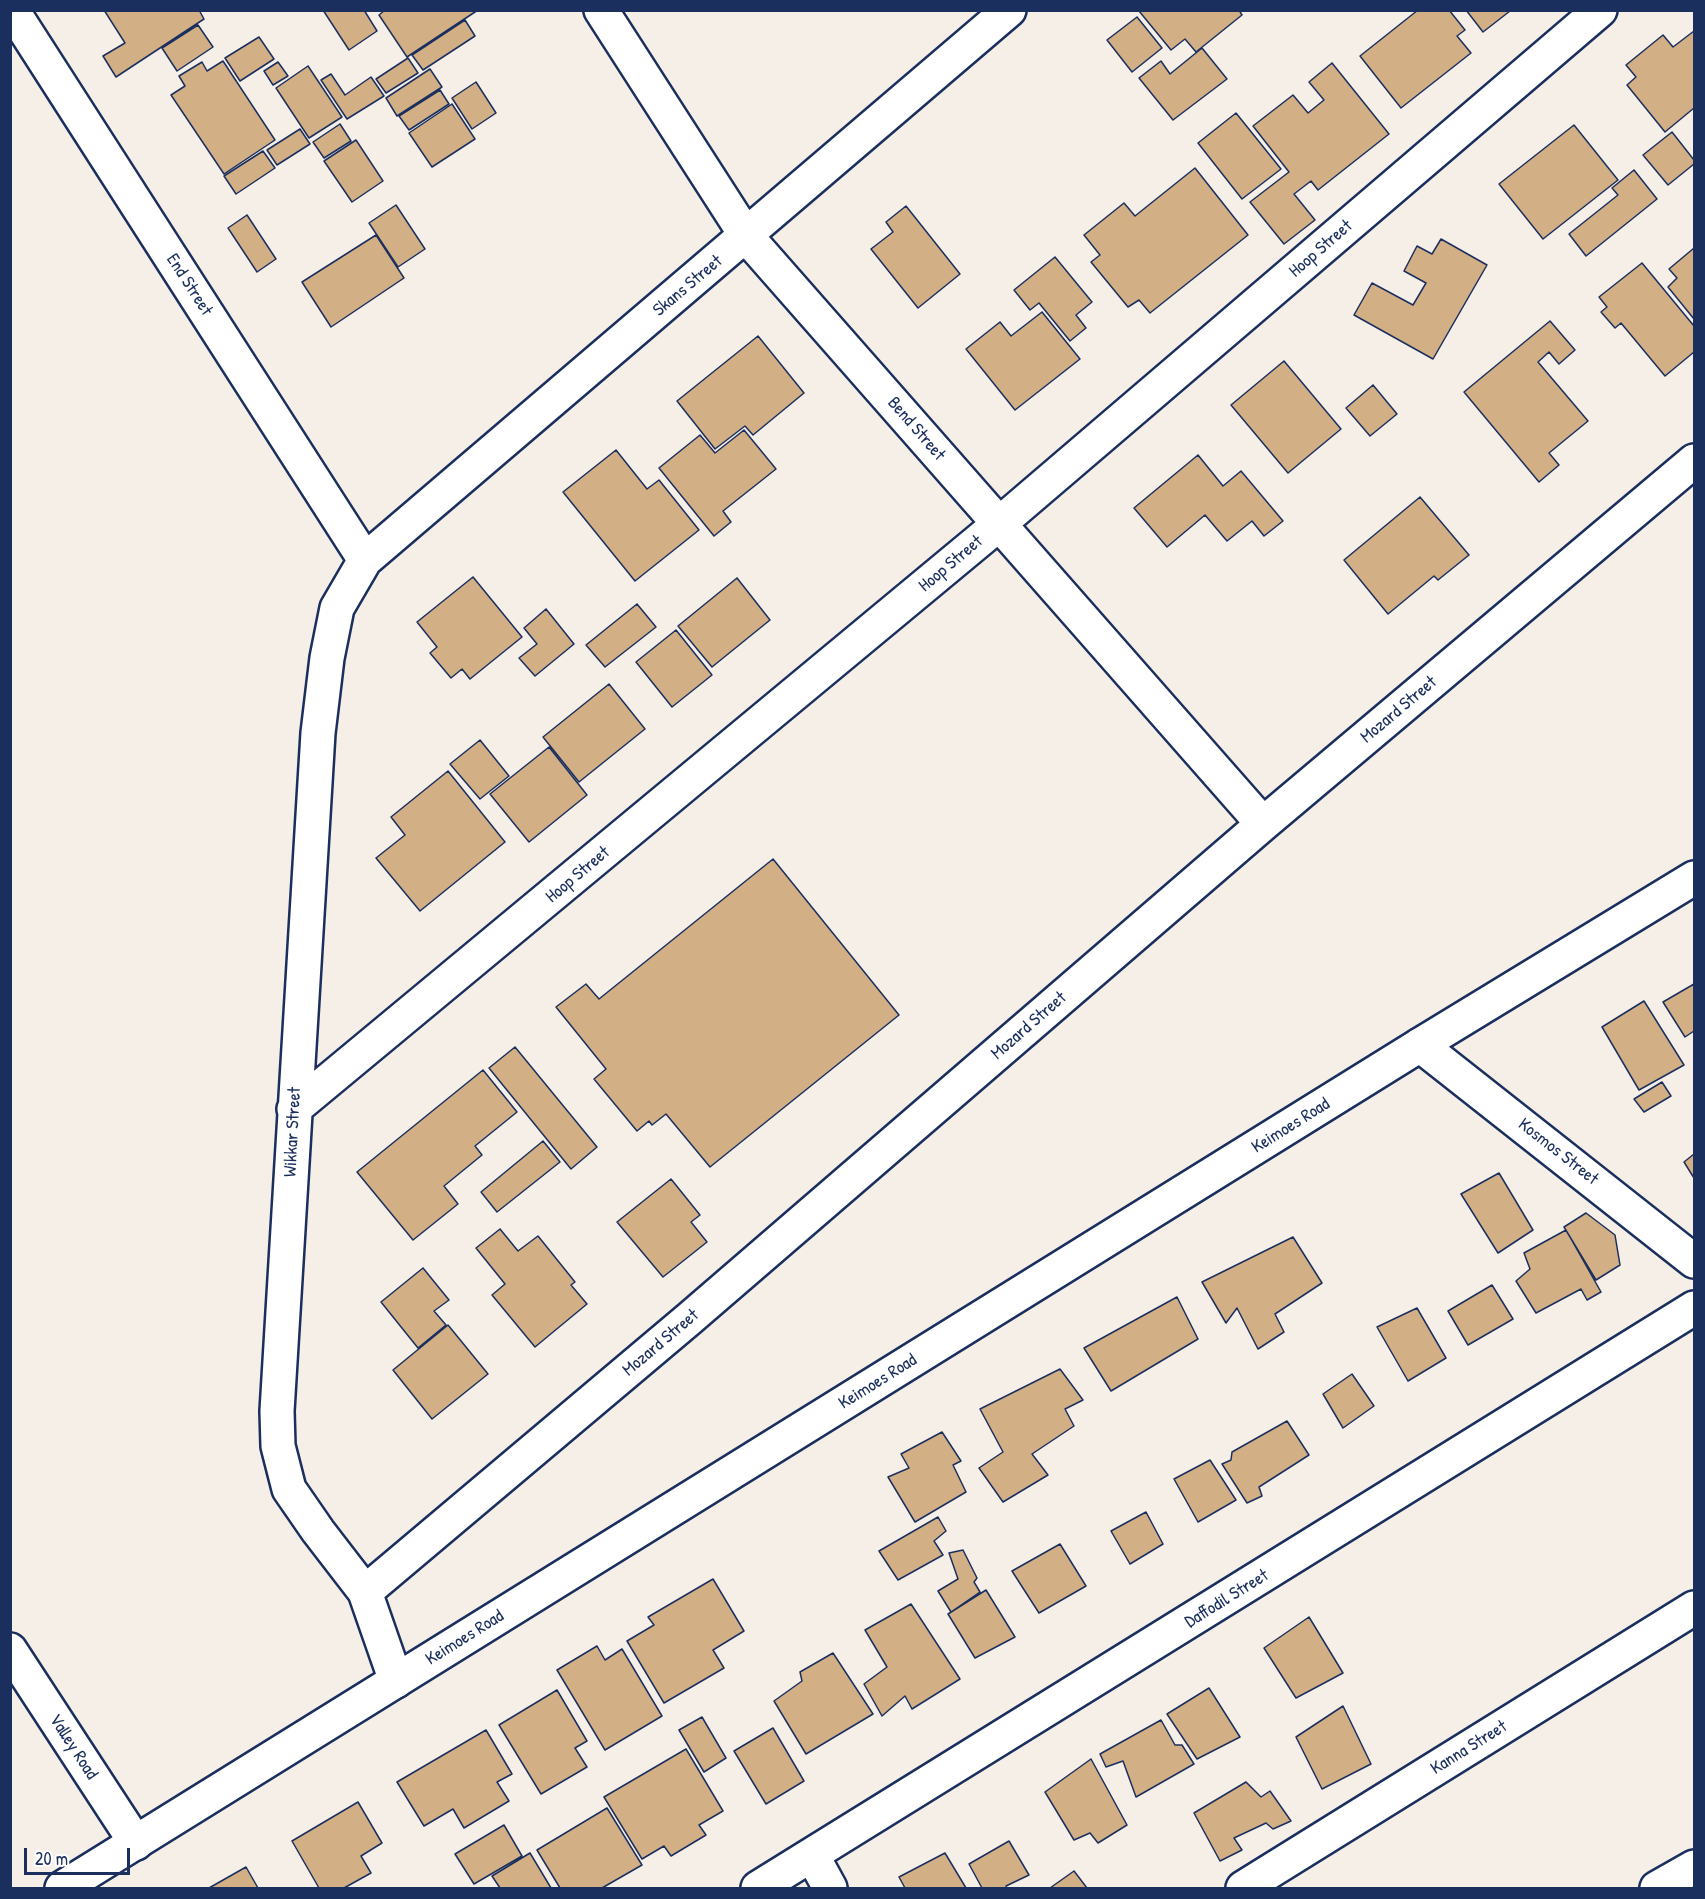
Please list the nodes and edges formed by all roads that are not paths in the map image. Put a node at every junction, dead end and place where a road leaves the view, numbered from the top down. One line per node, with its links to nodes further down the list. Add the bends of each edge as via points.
1 (12, 10): 8 (street, End Street)
2 (601, 10): 5 (street, Bend Street)
3 (1009, 10): 5 (street, Skans Street)
4 (1600, 10): 7 (street, Hoop Street)
5 (747, 237): 7 (street, Bend Street); 8 (street, Skans Street)
6 (1695, 461): 9 (street, Mozard Street)
7 (999, 524): 9 (street, Bend Street); 12 (street, Hoop Street)
8 (365, 560): 12 (street, Wikkar Street, via 337,608 327,658 318,733)
9 (1263, 824): 15 (street, Mozard Street, via 689,1319)
10 (1695, 878): 11 (street, Keimoes Road)
11 (1420, 1045): 13 (street, Kosmos Street); 18 (street, Keimoes Road)
12 (294, 1108): 15 (street, Wikkar Street, via 278,1446 289,1489)
13 (1695, 1261)
14 (1695, 1308): 20 (street, Daffodil Street)
15 (365, 1592): 18 (street, Wikkar Street)
16 (1695, 1608): 25 (street, Kanna Street)
17 (10, 1650): 19 (street, Valley Road)
18 (396, 1681): 19 (street, Keimoes Road)
19 (136, 1843): 22 (street, Keimoes Road)
20 (812, 1855): 23 (street, Daffodil Street); 24 (street)
21 (1695, 1867): 26 (street)
22 (62, 1888)
23 (758, 1888)
24 (830, 1888)
25 (1243, 1888)
26 (1657, 1888)

